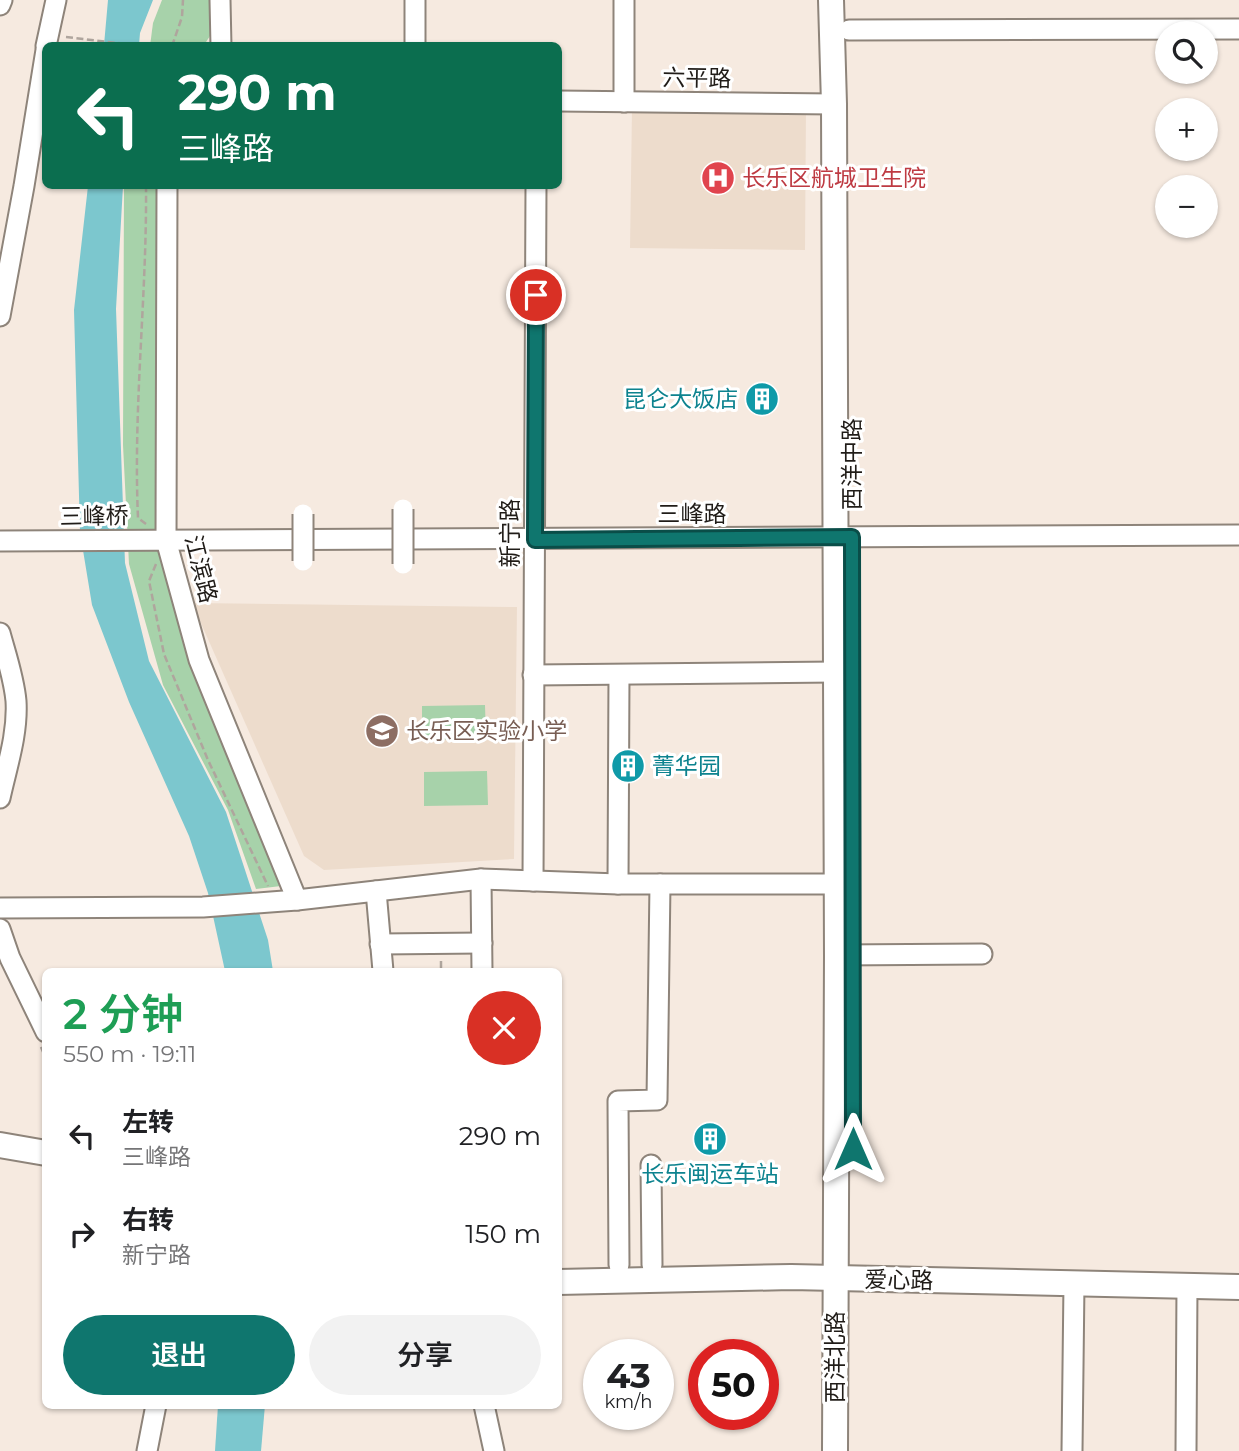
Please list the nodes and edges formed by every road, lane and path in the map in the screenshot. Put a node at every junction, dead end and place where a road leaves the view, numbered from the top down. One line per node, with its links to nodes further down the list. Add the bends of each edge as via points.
1 (56, 0): 10 (street)
2 (183, 0): 13 (path)
3 (220, 0): 14 (street)
4 (415, 0): 15 (street)
5 (624, 0): 18 (street)
6 (831, 0): 9 (main road, 西洋中路)
7 (848, 0): 9 (main road, 西洋中路)
8 (1239, 29): 9 (street)
9 (841, 30): 19 (main road, 西洋中路); 27 (main road, 西洋中路)
10 (47, 42)
11 (70, 42): 12 (path)
12 (110, 42)
13 (173, 42)
14 (220, 42)
15 (415, 42)
16 (42, 75): 23 (street)
17 (562, 101): 18 (street, 六平路)
18 (624, 102): 19 (street, 六平路)
19 (834, 104): 27 (main road, 西洋中路)
20 (146, 189): 29 (path, via 135,453 138,518)
21 (167, 189): 29 (street, 江滨路)
22 (536, 189): 30 (street, 新宁路)
23 (0, 316)
24 (403, 509): 33 (street, bridge)
25 (303, 514): 32 (street, bridge)
26 (1239, 535): 27 (street, 三峰路)
27 (844, 537): 30 (street, 三峰路); 35 (main road, 西洋中路); 52 (main road, 西洋中路)
28 (145, 540): 29 (street, 三峰路); 31 (street, 三峰桥)
29 (166, 540): 30 (street, 三峰路); 45 (path, via 149,580 164,654); 46 (street, 江滨路, via 199,660)
30 (535, 540): 36 (street, 新宁路)
31 (0, 541)
32 (303, 561)
33 (403, 564)
34 (0, 632): 38 (street, via 16,704)
35 (836, 672): 37 (street); 43 (main road, 西洋中路)
36 (533, 675): 37 (street); 40 (street, 新宁路)
37 (620, 675): 41 (street)
38 (0, 798)
39 (481, 879): 40 (street); 44 (street); 49 (street)
40 (533, 881): 41 (street)
41 (618, 884): 42 (street)
42 (660, 884): 43 (street); 59 (street, via 657,1100 618,1101)
43 (836, 884): 52 (main road, 西洋中路)
44 (376, 891): 46 (street); 50 (street)
45 (265, 895): 46 (street); 47 (street, via 203,907)
46 (298, 900)
47 (0, 908)
48 (0, 929): 55 (street)
49 (482, 943): 50 (street); 54 (street)
50 (380, 944): 53 (street)
51 (982, 954): 52 (street)
52 (845, 955): 62 (main road, 西洋中路)
53 (383, 968)
54 (482, 968)
55 (42, 1024)
56 (0, 1145): 57 (main road)
57 (42, 1152)
58 (651, 1165): 60 (street)
59 (620, 1265): 60 (main road, 爱心路); 61 (main road, 爱心路)
60 (652, 1265): 62 (main road, 爱心路)
61 (562, 1266)
62 (843, 1271): 63 (main road, 爱心路); 64 (main road, 爱心路); 65 (main road, 爱心路); 72 (main road, 西洋北路); 73 (main road, 西洋北路)
63 (1239, 1272)
64 (562, 1282)
65 (1074, 1283): 66 (main road, 爱心路); 74 (street)
66 (1187, 1285): 67 (main road, 爱心路); 75 (street)
67 (1239, 1287)
68 (155, 1409): 70 (street)
69 (485, 1409): 71 (street)
70 (147, 1451)
71 (494, 1451)
72 (835, 1451)
73 (851, 1451)
74 (1072, 1451)
75 (1186, 1451)

